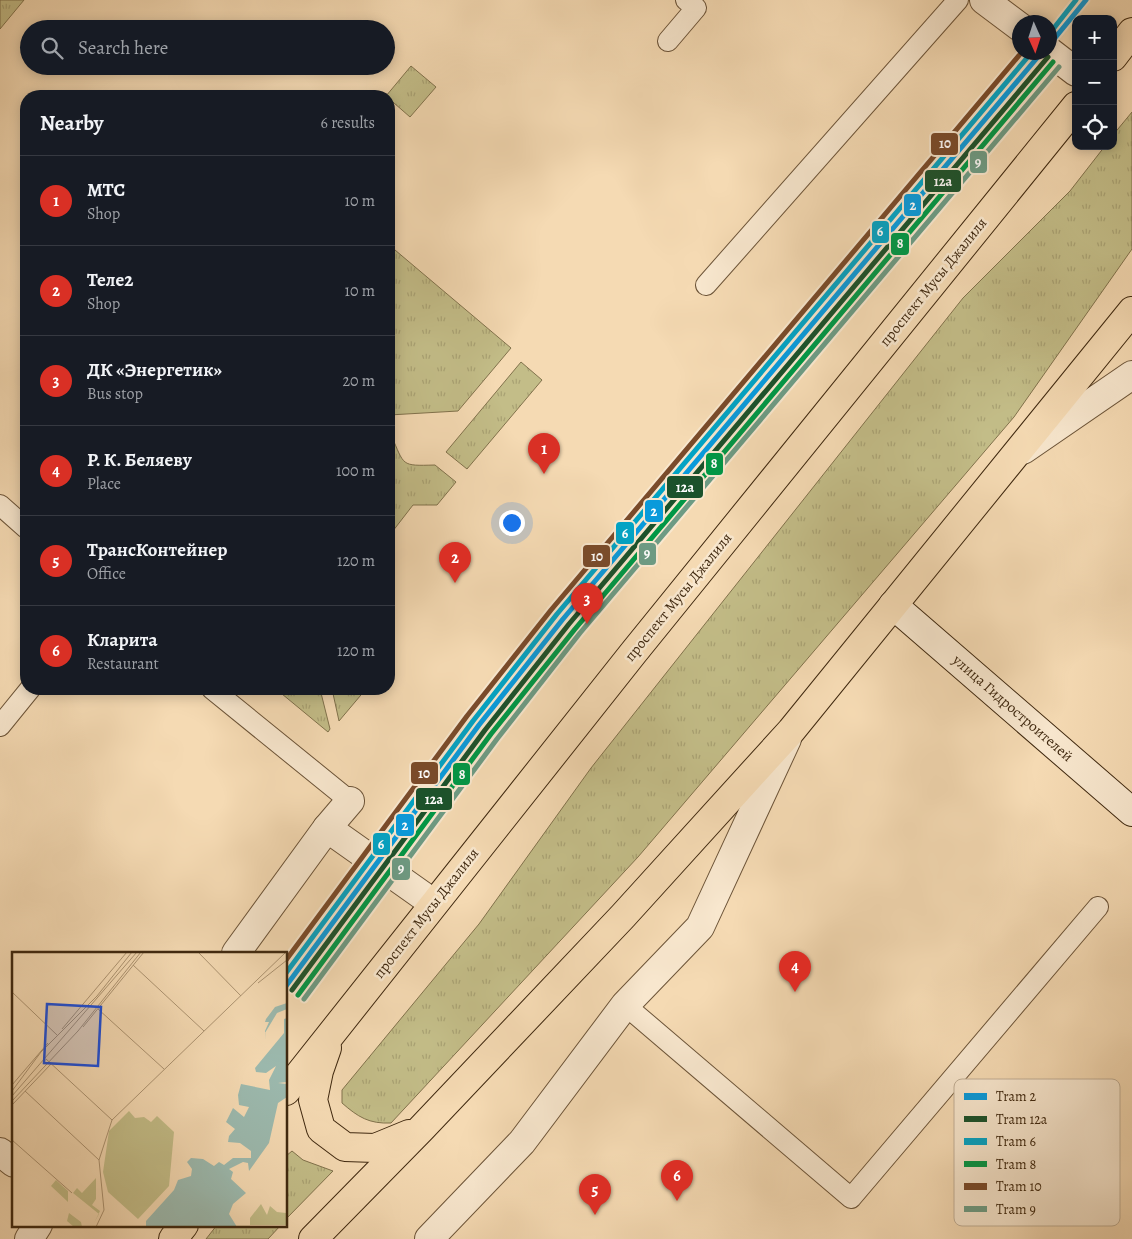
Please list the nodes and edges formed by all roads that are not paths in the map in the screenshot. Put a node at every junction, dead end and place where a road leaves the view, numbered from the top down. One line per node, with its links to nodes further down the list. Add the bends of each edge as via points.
1 (686, 0): 6 (lane, via 696,8)
2 (958, 0): 11 (lane)
3 (984, 0): 4 (street)
4 (1012, 21)
5 (1132, 32): 7 (main road)
6 (668, 41)
7 (1117, 52)
8 (1057, 57): 9 (street)
9 (1072, 69)
10 (1072, 111): 25 (main road, проспект Мусы Джалиля)
11 (706, 285)
12 (1132, 311): 14 (main road)
13 (1132, 375): 14 (street)
14 (1013, 457): 17 (main road)
15 (0, 505): 16 (lane)
16 (20, 523)
17 (893, 605): 21 (main road); 23 (street, улица Гидростроителей)
18 (25, 695): 20 (lane)
19 (219, 695): 22 (lane)
20 (0, 726)
21 (790, 731): 28 (street, via 700,927); 31 (main road, via 623,916)
22 (350, 801): 24 (street)
23 (1132, 812)
24 (327, 828): 25 (street); 27 (street)
25 (434, 903): 29 (main road, проспект Мусы Джалиля)
26 (1098, 907): 28 (lane, via 851,1198)
27 (237, 952)
28 (626, 1005): 39 (street, via 522,1142)
29 (332, 1032): 30 (main road, проспект Мусы Джалиля); 31 (main road, via 313,1100 321,1130 345,1147 375,1148)
30 (288, 1088)
31 (421, 1129): 38 (main road)
32 (0, 1152): 33 (street)
33 (12, 1161)
34 (37, 1226): 36 (street)
35 (183, 1226): 37 (main road)
36 (29, 1239)
37 (173, 1239)
38 (313, 1239)
39 (429, 1239)

